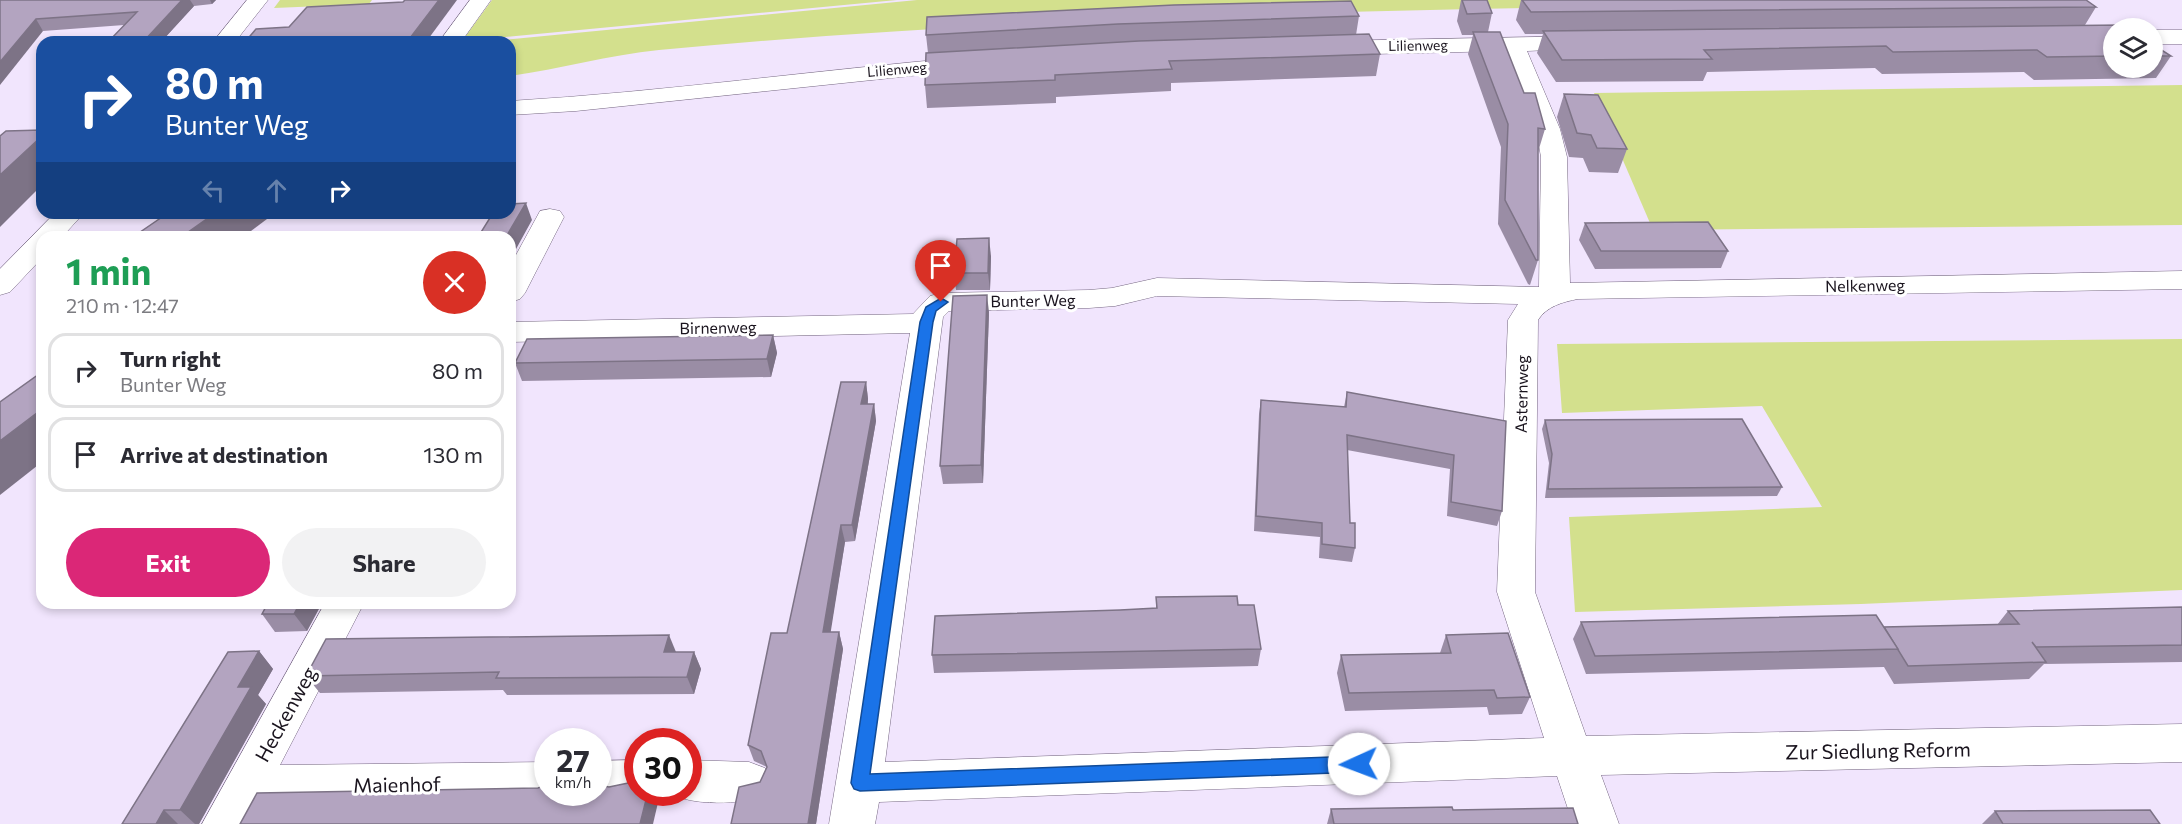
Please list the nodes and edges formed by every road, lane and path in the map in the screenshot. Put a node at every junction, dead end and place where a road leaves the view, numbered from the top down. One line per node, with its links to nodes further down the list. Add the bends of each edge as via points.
1 (258, 0): 3 (street)
2 (481, 0): 4 (street)
3 (229, 36)
4 (454, 36)
5 (2163, 37): 6 (street)
6 (2182, 37)
7 (1607, 43): 8 (street, Lilienweg)
8 (1513, 44): 9 (street, Lilienweg); 19 (street, via 1548,129 1554,157 1557,272)
9 (1312, 48)
10 (992, 62): 11 (street, Lilienweg)
11 (516, 108)
12 (550, 217): 17 (street)
13 (64, 219): 14 (street)
14 (53, 231)
15 (36, 248): 18 (street)
16 (2182, 280): 19 (street, Nelkenweg, via 1578,290)
17 (516, 282)
18 (0, 286)
19 (1549, 296): 20 (street, Bunter Weg, via 1157,287 1089,299 948,300 933,307); 24 (street, Asternweg, via 1522,320 1516,592)
20 (926, 322): 21 (street, Birnenweg); 28 (street)
21 (516, 332)
22 (342, 609): 29 (street, Heckenweg)
23 (2182, 743): 24 (street, Zur Siedlung Reform)
24 (1574, 756): 28 (street, Zur Siedlung Reform); 32 (street, Asternweg)
25 (702, 780): 27 (street)
26 (534, 782): 29 (street, Maienhof)
27 (749, 782)
28 (860, 783): 31 (street)
29 (246, 786): 30 (street, Heckenweg)
30 (225, 824)
31 (852, 824)
32 (1596, 824)

